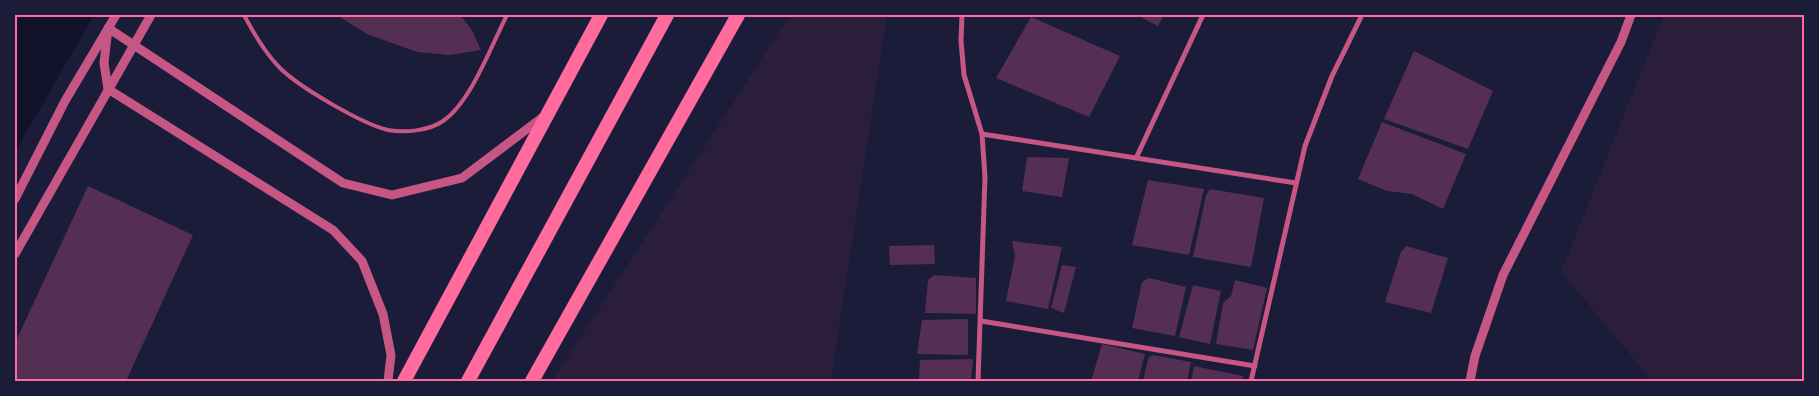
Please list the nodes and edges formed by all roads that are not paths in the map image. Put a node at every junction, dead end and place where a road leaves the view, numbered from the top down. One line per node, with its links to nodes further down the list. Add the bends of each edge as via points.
1 (116, 15): 12 (street)
2 (152, 15): 13 (street)
3 (244, 15): 4 (lane, via 258,41 281,68 320,96 388,130 420,130 443,122 464,102)
4 (507, 15)
5 (601, 15): 15 (highway)
6 (667, 15): 25 (highway)
7 (738, 15): 26 (highway)
8 (962, 15): 16 (street, via 964,75)
9 (1203, 15): 17 (street)
10 (1362, 15): 18 (street, via 1317,111)
11 (1631, 15): 29 (street, via 1622,42 1503,274 1475,356)
12 (108, 28): 13 (street); 14 (street, via 104,63); 19 (street, via 65,101)
13 (133, 46): 14 (street); 15 (street, via 343,183 392,195 462,178)
14 (108, 89): 20 (street); 23 (street, via 333,230 362,261 383,314 392,356)
15 (550, 113): 24 (highway)
16 (982, 134): 17 (street); 21 (street, via 985,177)
17 (1137, 156): 18 (street)
18 (1296, 183): 22 (street)
19 (15, 199)
20 (15, 254)
21 (981, 321): 22 (street); 27 (street)
22 (1255, 366): 28 (street)
23 (388, 381)
24 (404, 381)
25 (468, 381)
26 (532, 381)
27 (978, 381)
28 (1251, 381)
29 (1470, 381)

